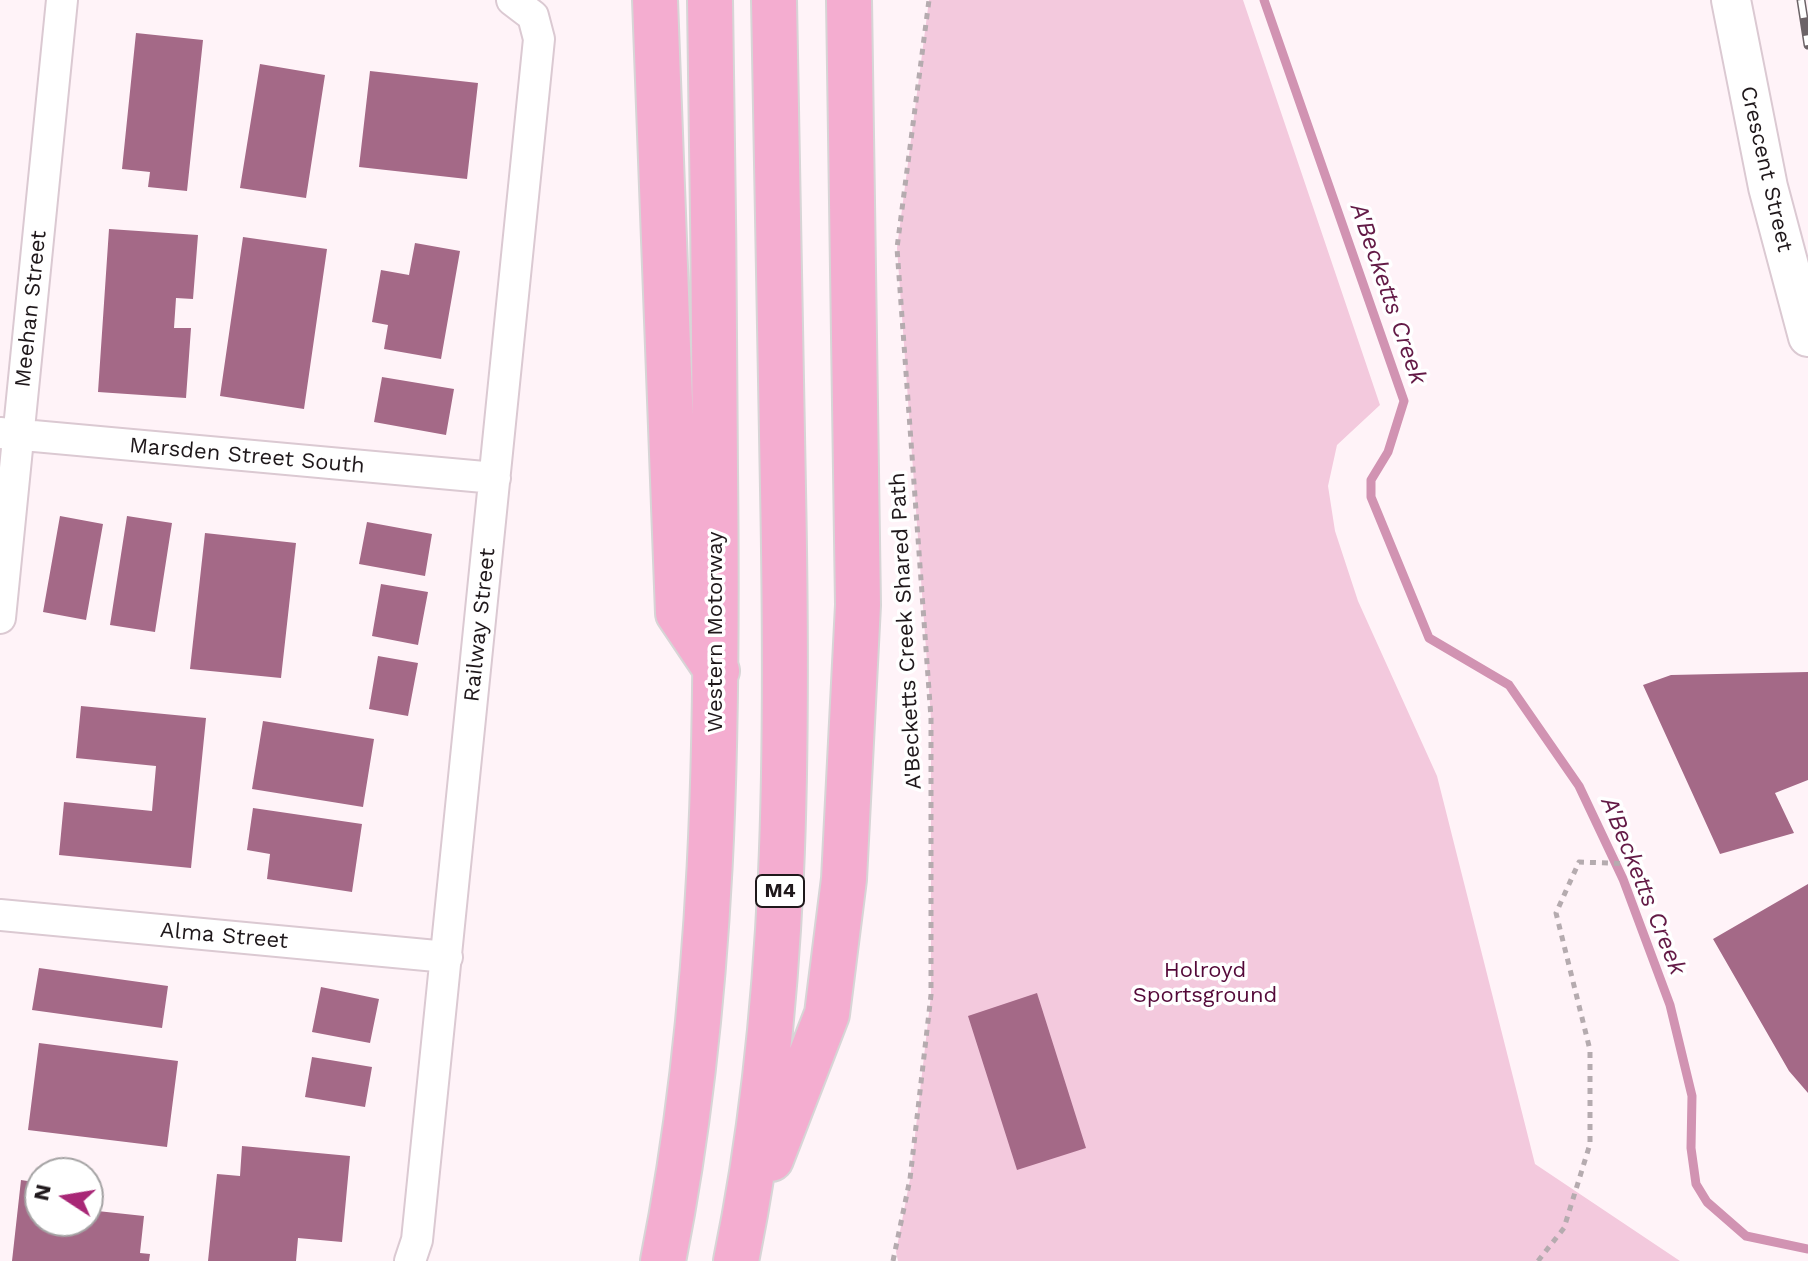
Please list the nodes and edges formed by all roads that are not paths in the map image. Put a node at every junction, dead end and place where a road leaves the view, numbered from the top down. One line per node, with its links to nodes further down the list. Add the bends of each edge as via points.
1 (62, 0): 9 (street, Meehan Street)
2 (512, 0): 10 (street, Railway Street, via 533,16 539,39)
3 (655, 0): 12 (highway, via 678,613)
4 (710, 0): 12 (highway, Western Motorway)
5 (774, 0): 15 (highway, M4, via 787,712 783,858 771,1005)
6 (849, 0): 15 (highway, via 858,605 844,879 827,1014)
7 (1731, 0): 8 (street, Crescent Street, via 1768,187)
8 (1808, 337)
9 (9, 434): 10 (street, Marsden Street South); 11 (street, Meehan Street)
10 (495, 478): 14 (street, Railway Street)
11 (0, 618)
12 (717, 671): 17 (highway, Western Motorway, via 702,985)
13 (0, 915): 14 (street, Alma Street)
14 (447, 957): 16 (street, Railway Street, via 417,1240)
15 (739, 1247)
16 (410, 1261)
17 (663, 1261)

